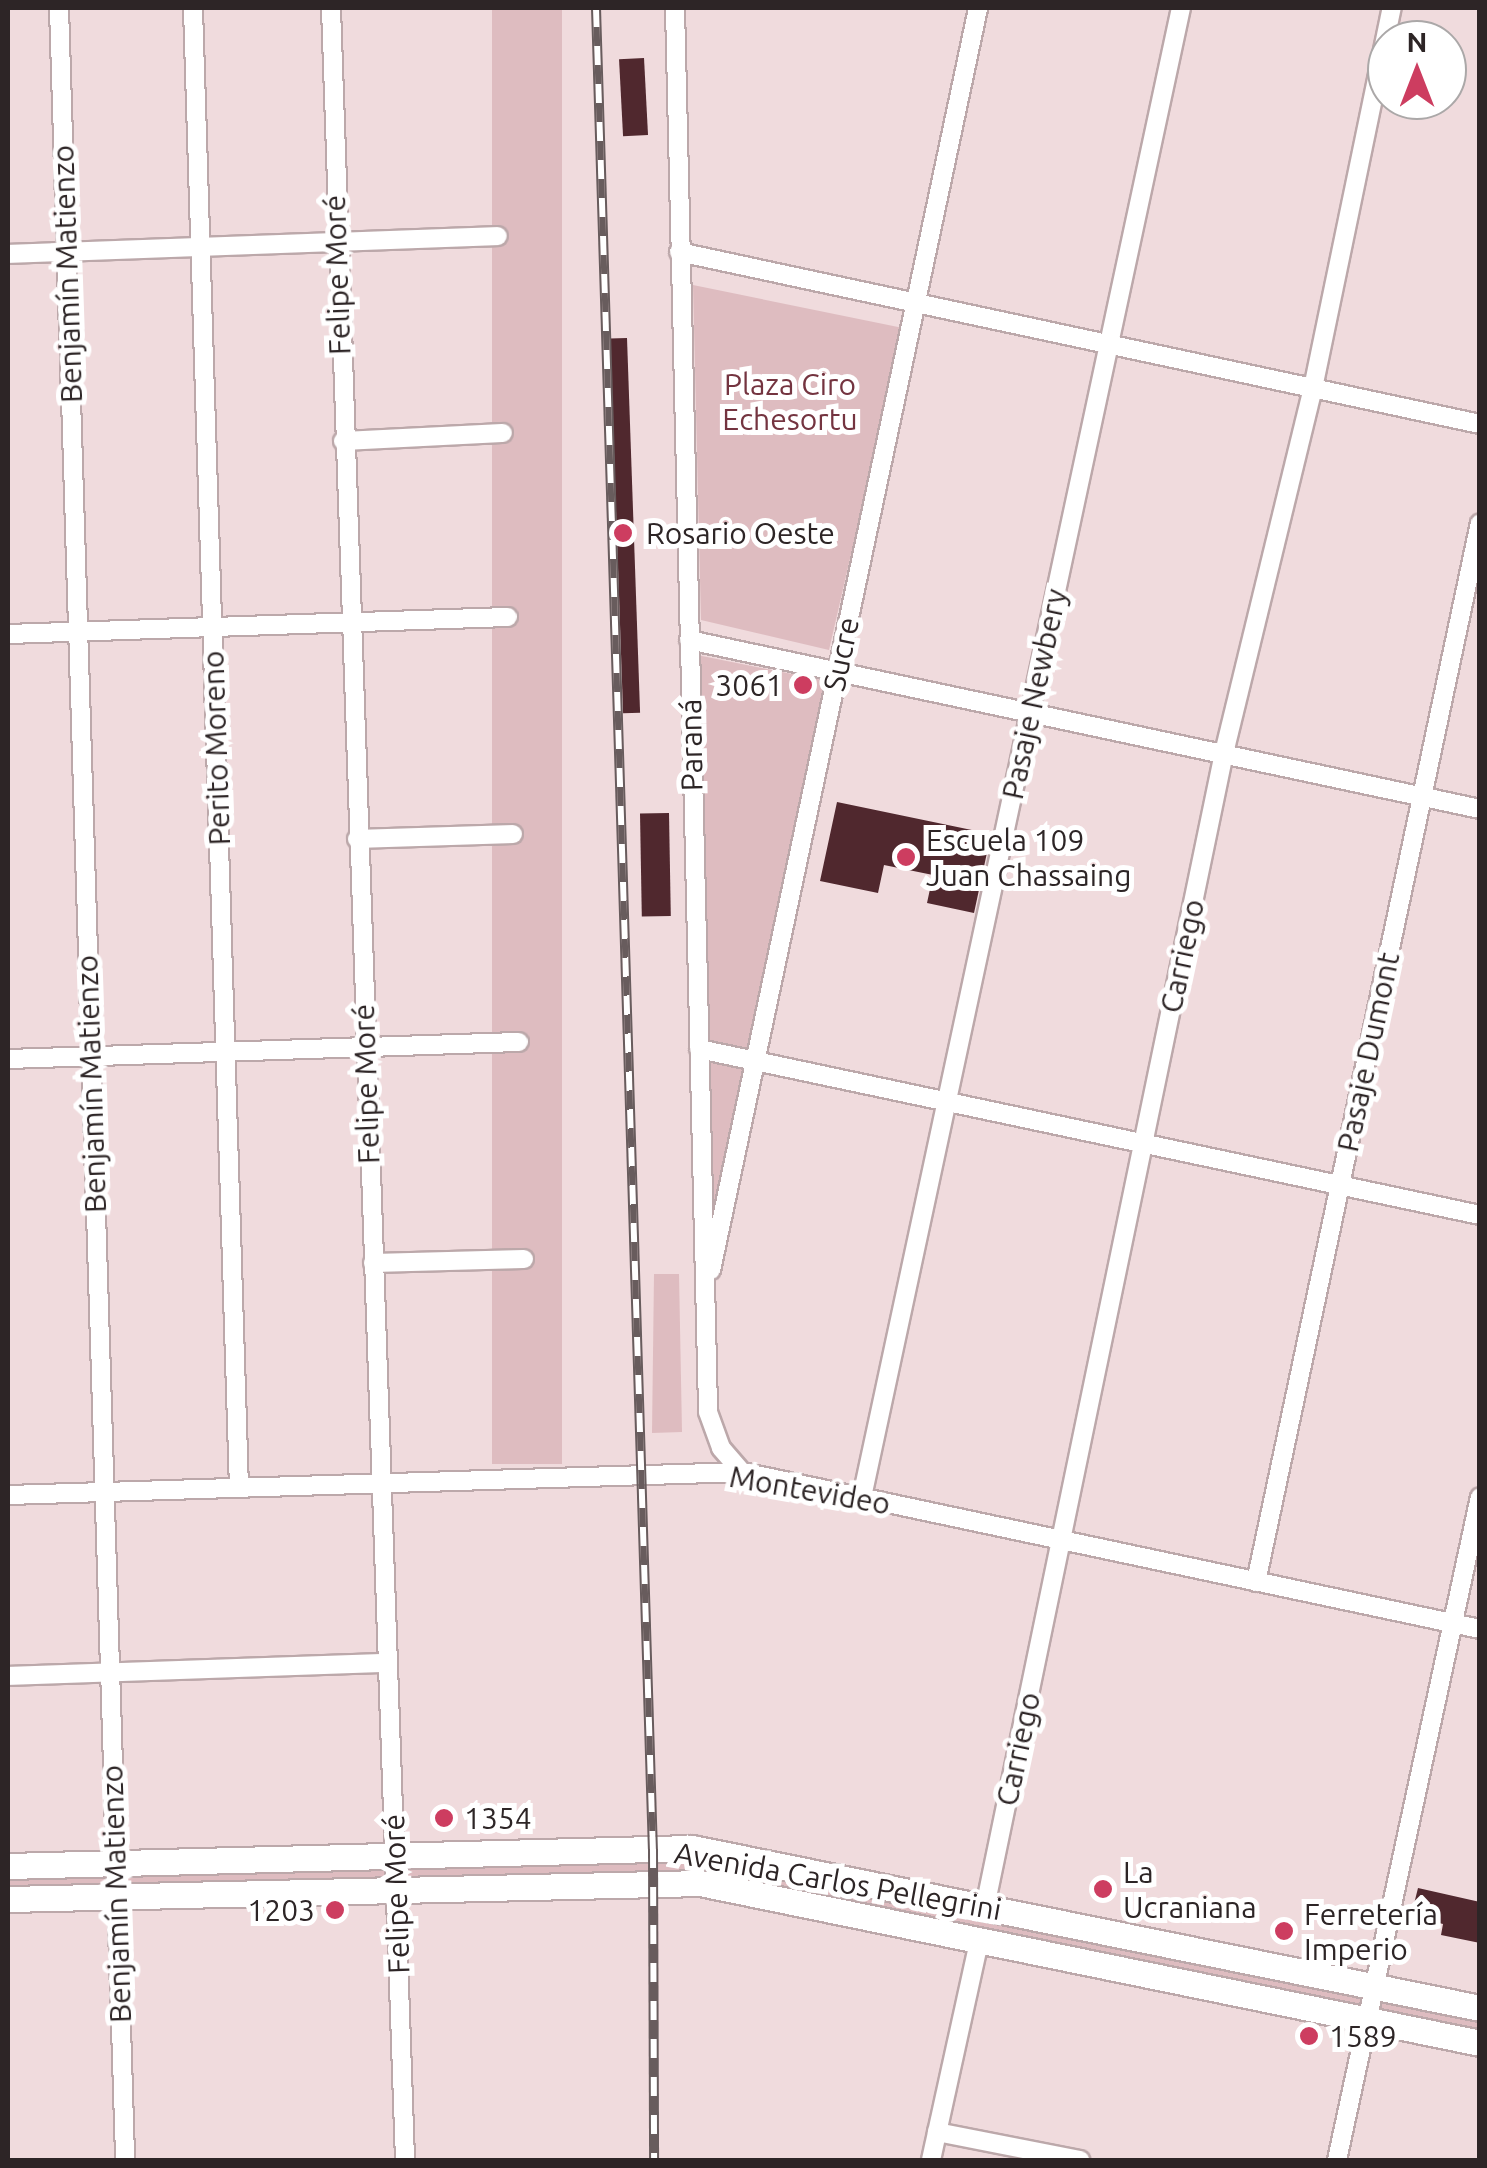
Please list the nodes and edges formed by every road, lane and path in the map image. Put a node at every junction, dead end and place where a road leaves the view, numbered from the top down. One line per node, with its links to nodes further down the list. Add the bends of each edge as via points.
1 (58, 8): 11 (street, Benjamín Matienzo)
2 (193, 8): 10 (street, Perito Moreno)
3 (331, 8): 9 (street, Felipe Moré)
4 (675, 8): 12 (street, Paraná)
5 (978, 8): 14 (street, Sucre)
6 (1181, 8): 15 (street, Pasaje Newbery)
7 (1392, 8): 16 (street, Carriego)
8 (498, 236): 9 (street)
9 (335, 246): 10 (street); 19 (street, Felipe Moré)
10 (200, 249): 11 (street); 23 (street, Perito Moreno)
11 (66, 252): 13 (street); 24 (street, Benjamín Matienzo)
12 (680, 252): 14 (street); 26 (street, Paraná)
13 (8, 254)
14 (915, 302): 15 (street); 27 (street, Sucre)
15 (1109, 344): 16 (street); 28 (street, Pasaje Newbery)
16 (1313, 388): 17 (street); 29 (street, Carriego)
17 (1480, 424)
18 (503, 432): 19 (street)
19 (343, 441): 22 (street, Felipe Moré)
20 (1480, 523): 30 (street, Pasaje Dumont)
21 (508, 617): 22 (street)
22 (350, 622): 23 (street); 33 (street, Felipe Moré)
23 (212, 627): 24 (street); 37 (street, Perito Moreno)
24 (77, 632): 25 (street); 38 (street, Benjamín Matienzo)
25 (8, 634)
26 (689, 640): 27 (street); 36 (street, Paraná)
27 (837, 674): 28 (street); 40 (street, Sucre)
28 (1030, 714): 29 (street); 41 (street, Pasaje Newbery)
29 (1224, 753): 30 (street); 42 (street, Carriego)
30 (1422, 796): 31 (street); 43 (street, Pasaje Dumont)
31 (1480, 808)
32 (513, 834): 33 (street)
33 (358, 839): 35 (street, Felipe Moré)
34 (518, 1042): 35 (street)
35 (365, 1048): 37 (street); 46 (street, Felipe Moré)
36 (699, 1049): 40 (street); 47 (street, Paraná)
37 (225, 1052): 38 (street); 51 (street, Perito Moreno)
38 (90, 1056): 39 (street); 52 (street, Benjamín Matienzo)
39 (8, 1059)
40 (755, 1061): 41 (street); 47 (street, Sucre)
41 (946, 1102): 42 (street); 54 (street, Pasaje Newbery)
42 (1144, 1142): 43 (street); 56 (street, Carriego)
43 (1340, 1185): 44 (street); 57 (street, Pasaje Dumont)
44 (1480, 1215)
45 (524, 1259): 46 (street)
46 (373, 1264): 50 (street, Felipe Moré)
47 (705, 1300): 48 (street, Paraná, via 708,1412 721,1448)
48 (742, 1472): 50 (street, Montevideo); 54 (street, Montevideo)
49 (8, 1476): 53 (street)
50 (381, 1484): 51 (street, Montevideo); 60 (street, Felipe Moré)
51 (239, 1488): 52 (street, Montevideo)
52 (104, 1492): 53 (street, Montevideo); 61 (street, Benjamín Matienzo)
53 (8, 1495)
54 (862, 1498): 56 (street, Montevideo)
55 (1480, 1498): 58 (street)
56 (1062, 1538): 57 (street, Montevideo); 69 (street, Carriego)
57 (1256, 1582): 58 (street, Montevideo)
58 (1452, 1624): 59 (street, Montevideo); 71 (street)
59 (1480, 1629)
60 (387, 1663): 61 (street); 63 (street, Felipe Moré)
61 (109, 1673): 62 (street); 64 (street, Benjamín Matienzo)
62 (8, 1676)
63 (394, 1855): 64 (main road, Avenida Carlos Pellegrini); 66 (street, Felipe Moré); 69 (main road, Avenida Carlos Pellegrini, via 692,1848)
64 (115, 1862): 65 (main road, Avenida Carlos Pellegrini); 67 (street, Benjamín Matienzo)
65 (8, 1866)
66 (396, 1889): 67 (main road, Avenida Carlos Pellegrini); 70 (main road, Avenida Carlos Pellegrini, via 700,1884); 77 (street, Felipe Moré)
67 (116, 1895): 68 (main road, Avenida Carlos Pellegrini); 76 (street, Benjamín Matienzo)
68 (8, 1899)
69 (985, 1907): 71 (main road, Avenida Carlos Pellegrini)
70 (979, 1941): 73 (main road, Avenida Carlos Pellegrini); 75 (street)
71 (1374, 1986): 72 (main road, Avenida Carlos Pellegrini); 73 (street)
72 (1480, 2008)
73 (1367, 2020): 74 (main road, Avenida Carlos Pellegrini); 80 (street)
74 (1480, 2043)
75 (937, 2132): 78 (street); 79 (street)
76 (125, 2160)
77 (404, 2160)
78 (931, 2160)
79 (1080, 2160)
80 (1337, 2160)

